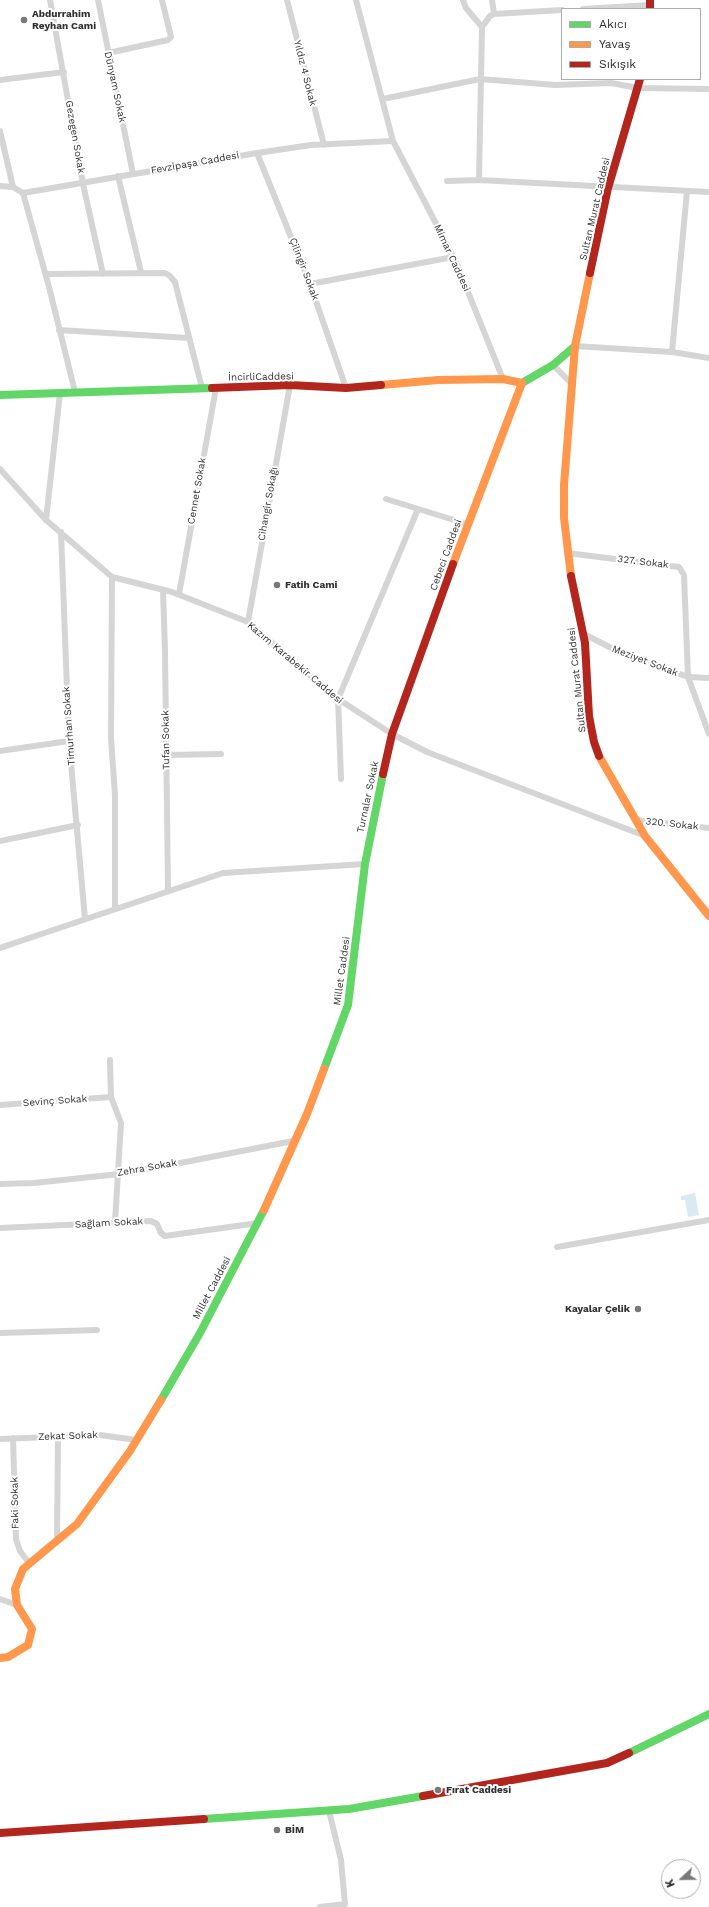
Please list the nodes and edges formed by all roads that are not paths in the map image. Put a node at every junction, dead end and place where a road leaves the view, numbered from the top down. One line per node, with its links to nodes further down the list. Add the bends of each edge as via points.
1 (50, 0): 14 (street, Gezegen Sokak)
2 (98, 0): 13 (street, Dünyam Sokak)
3 (162, 0): 13 (street, via 171,37 168,40)
4 (286, 0): 23 (street, Yıldız 4 Sokak)
5 (356, 0): 20 (street)
6 (463, 0): 12 (street, via 466,8)
7 (492, 0): 11 (street)
8 (650, 5): 9 (street)
9 (600, 8)
10 (561, 10): 11 (street)
11 (494, 14): 12 (street)
12 (482, 27): 15 (street)
13 (108, 53): 25 (street, Dünyam Sokak)
14 (64, 72): 16 (street); 29 (street, Gezegen Sokak)
15 (480, 79): 18 (street, via 555,85 611,83); 20 (street); 27 (street)
16 (0, 80)
17 (640, 80): 18 (street, Sultan Murat Caddesi)
18 (638, 88): 19 (street); 32 (street, Sultan Murat Caddesi)
19 (709, 89)
20 (383, 99): 22 (street, Mimar Caddesi)
21 (0, 131): 31 (street)
22 (393, 141): 23 (street, Fevzipaşa Caddesi); 36 (street, Mimar Caddesi)
23 (324, 145): 24 (street, Fevzipaşa Caddesi)
24 (257, 153): 25 (street, Fevzipaşa Caddesi); 40 (street, Çilingir Sokak)
25 (133, 174): 26 (street, Fevzipaşa Caddesi)
26 (118, 176): 29 (street, Fevzipaşa Caddesi); 37 (street)
27 (479, 180): 28 (street); 32 (street)
28 (447, 181)
29 (83, 184): 35 (street, Fevzipaşa Caddesi); 39 (street, Gezegen Sokak)
30 (0, 186): 31 (street)
31 (13, 188): 35 (street)
32 (608, 188): 33 (street); 43 (street, Sultan Murat Caddesi)
33 (687, 191): 34 (street); 44 (street)
34 (709, 192)
35 (23, 193): 38 (street)
36 (453, 257): 40 (street); 47 (street, Mimar Caddesi)
37 (141, 272): 39 (street); 42 (street, via 165,273 175,282)
38 (46, 274): 39 (street); 41 (street)
39 (102, 274)
40 (310, 284): 53 (street, Çilingir Sokak)
41 (59, 330): 42 (street); 54 (street)
42 (190, 338): 51 (street)
43 (575, 346): 44 (street); 46 (street); 50 (street, Sultan Murat Caddesi)
44 (672, 352): 45 (street)
45 (709, 358)
46 (553, 365): 48 (street); 50 (street)
47 (503, 378): 48 (street, İncirliCaddesi); 53 (street, İncirliCaddesi, via 438,380)
48 (522, 383): 61 (street, Cebeci Caddesi)
49 (290, 385): 52 (street, İncirliCaddesi); 53 (street, İncirliCaddesi); 67 (street, Cihangir Sokağı)
50 (573, 385): 63 (street, Sultan Murat Caddesi, via 564,485)
51 (202, 388): 52 (street, İncirliCaddesi); 54 (street, İncirliCaddesi)
52 (216, 388): 66 (street, Cennet Sokak)
53 (346, 388)
54 (75, 392): 55 (street, İncirliCaddesi)
55 (60, 393): 56 (street, İncirliCaddesi); 60 (street)
56 (0, 395)
57 (0, 469): 60 (street, Kazım Karabekir Caddesi)
58 (386, 499): 59 (street)
59 (418, 509): 61 (street); 71 (street)
60 (46, 520): 62 (street, Kazım Karabekir Caddesi)
61 (467, 524): 72 (street, Cebeci Caddesi)
62 (60, 532): 64 (street, Kazım Karabekir Caddesi); 74 (street, Timurhan Sokak)
63 (567, 553): 68 (street, Sultan Murat Caddesi); 69 (street, 327. Sokak, via 679,567 684,575)
64 (112, 577): 65 (street, Kazım Karabekir Caddesi); 86 (street, via 111,738 115,795)
65 (163, 590): 66 (street, Kazım Karabekir Caddesi); 77 (street, Tufan Sokak)
66 (179, 594): 67 (street, Kazım Karabekir Caddesi)
67 (248, 622): 71 (street, Kazım Karabekir Caddesi)
68 (584, 634): 69 (street, Meziyet Sokak, via 621,653); 79 (street, Sultan Murat Caddesi, via 589,716 594,742 600,758)
69 (688, 678): 70 (street, Meziyet Sokak); 73 (street)
70 (709, 678)
71 (338, 699): 72 (street, Kazım Karabekir Caddesi); 78 (street)
72 (392, 734): 82 (street, Kazım Karabekir Caddesi, via 428,752); 84 (street, Turnalar Sokak)
73 (709, 734)
74 (69, 741): 75 (street); 80 (street, Timurhan Sokak)
75 (0, 752)
76 (221, 754): 77 (street)
77 (166, 755): 85 (street, Tufan Sokak)
78 (341, 779)
79 (636, 820): 81 (street, 320. Sokak); 82 (street, Sultan Murat Caddesi)
80 (78, 825): 83 (street); 88 (street, Timurhan Sokak)
81 (709, 828)
82 (645, 836): 87 (street, Sultan Murat Caddesi)
83 (0, 841)
84 (365, 864): 85 (street, via 222,873); 93 (street, Millet Caddesi, via 348,1005)
85 (168, 891): 86 (street)
86 (115, 909): 88 (street)
87 (709, 916)
88 (85, 919): 89 (street)
89 (0, 948)
90 (110, 1060): 91 (street)
91 (111, 1097): 92 (street, Sevinç Sokak); 94 (street, via 120,1123)
92 (0, 1105)
93 (293, 1141): 94 (street, Zehra Sokak); 98 (street, Millet Caddesi)
94 (119, 1174): 95 (street, Zehra Sokak); 97 (street)
95 (0, 1184)
96 (709, 1220): 100 (street)
97 (115, 1222): 98 (street, Sağlam Sokak, via 150,1221 157,1224 160,1233 165,1236); 99 (street, Sağlam Sokak)
98 (258, 1223): 106 (street, Millet Caddesi, via 200,1333)
99 (0, 1228)
100 (557, 1247)
101 (97, 1330): 102 (street)
102 (0, 1333)
103 (58, 1435): 104 (street, Zekat Sokak); 106 (street, Zekat Sokak, via 100,1435); 107 (street)
104 (13, 1438): 105 (street, Zekat Sokak); 108 (street, Faki Sokak, via 16,1539 20,1551)
105 (0, 1439)
106 (136, 1440): 107 (street, Millet Caddesi, via 77,1524)
107 (57, 1540): 108 (street, Millet Caddesi)
108 (30, 1564): 110 (street, Millet Caddesi, via 23,1569 15,1589)
109 (0, 1599): 110 (street)
110 (17, 1605): 111 (street, via 32,1629 28,1646 8,1657)
111 (0, 1658)
112 (709, 1714): 113 (street, via 607,1763 349,1809)
113 (329, 1810): 114 (street); 115 (street, via 341,1860 345,1904)
114 (0, 1833)
115 (320, 1907)

